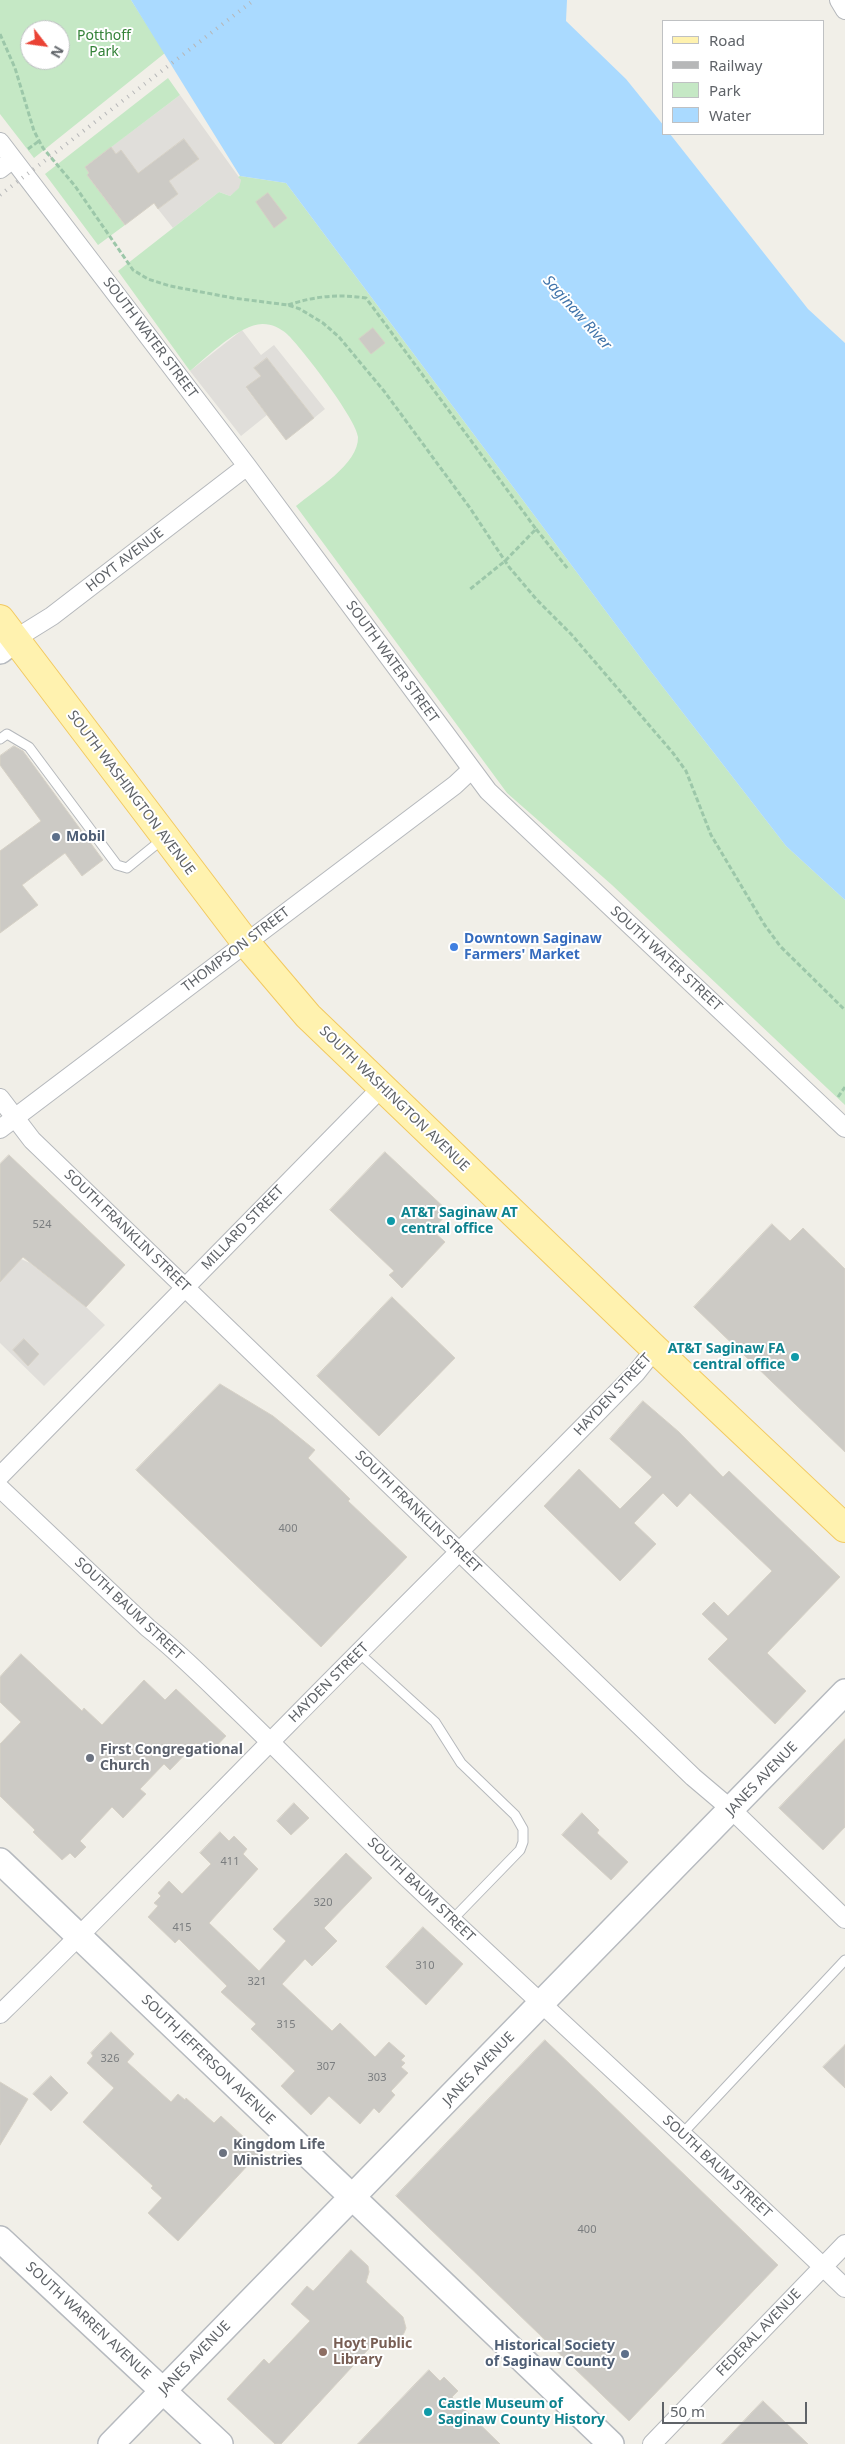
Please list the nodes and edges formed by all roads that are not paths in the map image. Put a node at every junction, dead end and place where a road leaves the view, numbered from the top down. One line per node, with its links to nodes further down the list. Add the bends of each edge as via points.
1 (839, 0): 2 (street)
2 (845, 10)
3 (0, 142): 4 (street, SOUTH WATER STREET)
4 (7, 164): 5 (street, SOUTH WATER STREET)
5 (247, 466): 6 (street, HOYT AVENUE, via 52,616); 8 (street, SOUTH WATER STREET)
6 (5, 637): 9 (main road, SOUTH WASHINGTON AVENUE)
7 (0, 739): 9 (lane, via 7,734 29,747 117,865 127,868)
8 (471, 770): 10 (street, THOMPSON STREET); 14 (street, SOUTH WATER STREET, via 488,791)
9 (164, 838): 10 (main road, SOUTH WASHINGTON AVENUE)
10 (246, 943): 11 (main road, SOUTH WASHINGTON AVENUE, via 308,1016); 13 (street, THOMPSON STREET)
11 (382, 1087): 16 (street, MILLARD STREET); 17 (main road, SOUTH WASHINGTON AVENUE)
12 (0, 1098): 13 (street, SOUTH FRANKLIN STREET)
13 (15, 1118): 15 (street, THOMPSON STREET); 16 (street, SOUTH FRANKLIN STREET, via 32,1140)
14 (845, 1128)
15 (0, 1129)
16 (185, 1287): 18 (street, MILLARD STREET); 21 (street, SOUTH FRANKLIN STREET)
17 (655, 1349): 20 (main road, SOUTH WASHINGTON AVENUE); 21 (street, HAYDEN STREET, via 636,1374)
18 (0, 1476)
19 (0, 1488): 24 (street, SOUTH BAUM STREET)
20 (845, 1528)
21 (460, 1553): 22 (street, HAYDEN STREET); 25 (street, SOUTH FRANKLIN STREET, via 693,1777)
22 (359, 1653): 24 (street, HAYDEN STREET); 28 (lane, via 434,1722 461,1764 521,1823 523,1842 520,1850)
23 (845, 1692): 25 (street, JANES AVENUE)
24 (271, 1742): 28 (street, SOUTH BAUM STREET); 29 (street, HAYDEN STREET)
25 (732, 1810): 27 (street, SOUTH FRANKLIN STREET); 31 (street, JANES AVENUE)
26 (1, 1864): 29 (street, SOUTH JEFFERSON AVENUE)
27 (845, 1919)
28 (452, 1920): 31 (street, SOUTH BAUM STREET)
29 (80, 1936): 32 (street, HAYDEN STREET); 34 (street, SOUTH JEFFERSON AVENUE)
30 (845, 1960): 33 (lane)
31 (541, 2005): 33 (street, SOUTH BAUM STREET); 34 (street, JANES AVENUE)
32 (0, 2014)
33 (682, 2134): 37 (street, SOUTH BAUM STREET)
34 (353, 2198): 39 (street, JANES AVENUE); 42 (street, SOUTH JEFFERSON AVENUE)
35 (0, 2240): 39 (street, SOUTH WARREN AVENUE)
36 (845, 2244): 37 (street, FEDERAL AVENUE)
37 (823, 2267): 38 (street, SOUTH BAUM STREET); 43 (street, FEDERAL AVENUE)
38 (845, 2288)
39 (164, 2391): 40 (street, JANES AVENUE); 41 (street, SOUTH WARREN AVENUE)
40 (111, 2444)
41 (220, 2444)
42 (611, 2444)
43 (652, 2444)

